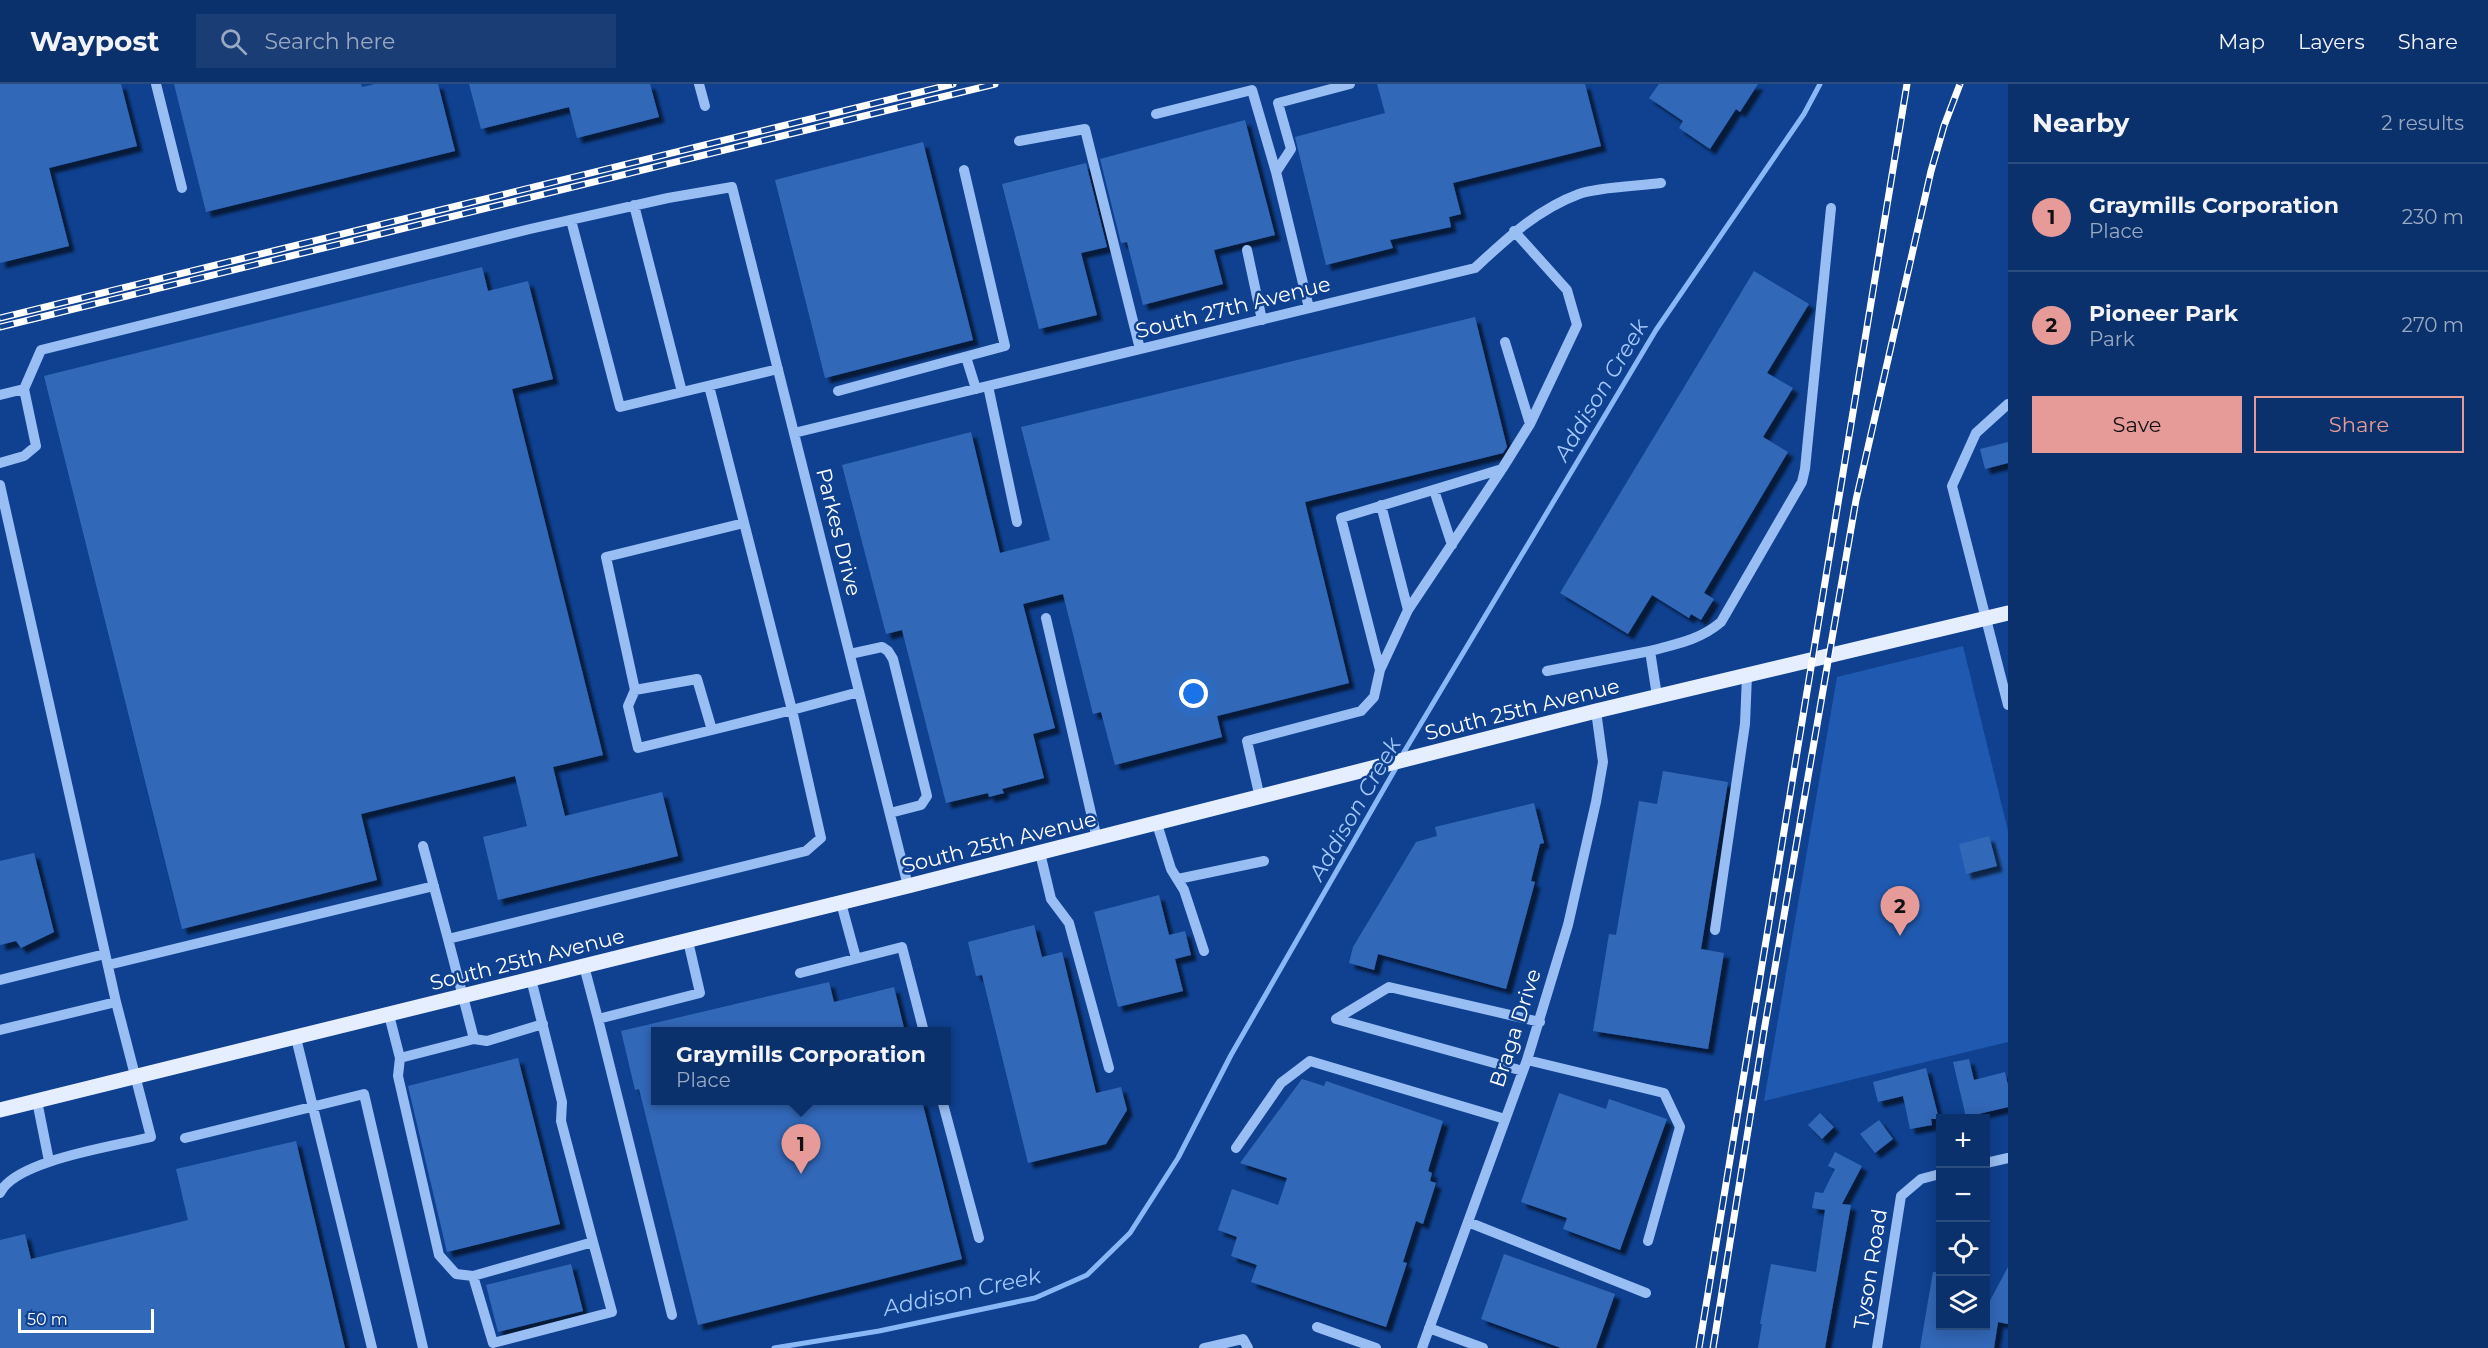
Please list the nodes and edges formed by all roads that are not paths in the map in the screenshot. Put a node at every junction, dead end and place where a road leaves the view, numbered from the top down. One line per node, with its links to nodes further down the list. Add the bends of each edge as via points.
1 (156, 84): 10 (street)
2 (699, 84): 4 (street)
3 (1350, 84): 8 (street, via 1278,103 1291,149)
4 (705, 106)
5 (1156, 114): 8 (street, via 1252,90)
6 (1019, 141): 19 (street, via 1085,129)
7 (964, 170): 20 (street, via 1005,346)
8 (1276, 172): 16 (street)
9 (1661, 183): 14 (street, South 27th Avenue, via 1581,193)
10 (182, 189)
11 (634, 205): 13 (street); 21 (street, Parkes Drive, via 732,187); 27 (street)
12 (1830, 208): 44 (street, via 1802,482 1721,622 1692,640)
13 (571, 220): 24 (street, via 41,350); 27 (street, via 620,407)
14 (1514, 231): 16 (street, South 27th Avenue, via 1475,268); 30 (street, via 1567,290 1577,325)
15 (1248, 250): 17 (street)
16 (1309, 308): 17 (street, South 27th Avenue)
17 (1262, 320): 19 (street, South 27th Avenue)
18 (1505, 342): 30 (street)
19 (1140, 349): 23 (street, South 27th Avenue)
20 (966, 357): 25 (street); 26 (street)
21 (778, 369): 22 (street); 31 (street, Parkes Drive)
22 (709, 386): 27 (street); 38 (street)
23 (988, 386): 25 (street, South 27th Avenue); 37 (street)
24 (24, 389): 28 (street); 32 (street, via 36,446 24,456)
25 (976, 389): 31 (street, South 27th Avenue)
26 (838, 391)
27 (682, 392)
28 (0, 395)
29 (2008, 404): 43 (street, via 1976,433 1952,486)
30 (1530, 424): 33 (street)
31 (794, 433): 45 (street, Parkes Drive)
32 (0, 463)
33 (1502, 469): 35 (street); 39 (street)
34 (0, 484): 72 (street)
35 (1434, 490): 36 (street); 39 (street)
36 (1381, 505): 40 (street); 46 (street, via 1341,518)
37 (1017, 522)
38 (744, 523): 49 (street, via 606,557); 53 (street)
39 (1452, 545): 40 (street)
40 (1408, 610): 46 (street)
41 (2008, 613): 43 (main road, South 25th Avenue)
42 (1046, 618): 59 (street)
43 (1987, 619): 48 (main road, South 25th Avenue); 52 (street)
44 (1650, 651): 47 (street); 51 (street)
45 (850, 654): 50 (street, Parkes Drive); 57 (street, via 882,646 893,659 927,796 921,805)
46 (1380, 670): 56 (street, via 1374,698 1360,711 1247,741)
47 (1547, 671)
48 (1747, 675): 51 (main road, South 25th Avenue); 67 (street, via 1745,724)
49 (635, 690): 55 (street, via 697,680); 55 (street, via 628,706 638,748)
50 (859, 692): 53 (street); 57 (street, Parkes Drive)
51 (1657, 696): 54 (main road, South 25th Avenue)
52 (2008, 705)
53 (792, 710): 55 (street); 68 (street, via 821,838 806,851)
54 (1596, 711): 56 (main road, South 25th Avenue); 81 (street, Braga Drive, via 1603,762 1596,802 1568,926)
55 (712, 730)
56 (1260, 798): 58 (main road, South 25th Avenue)
57 (890, 813): 65 (street, Parkes Drive)
58 (1157, 824): 59 (main road, South 25th Avenue); 63 (street)
59 (1097, 839): 61 (main road, South 25th Avenue)
60 (423, 846): 64 (street)
61 (1040, 853): 65 (main road, South 25th Avenue); 89 (street, via 1051,899 1069,923)
62 (1264, 861): 63 (street)
63 (1178, 879): 70 (street)
64 (434, 886): 68 (street); 72 (street)
65 (908, 886): 66 (main road, South 25th Avenue)
66 (841, 903): 69 (main road, South 25th Avenue); 71 (street)
67 (1714, 930)
68 (448, 939): 77 (street)
69 (688, 941): 73 (main road, South 25th Avenue); 80 (street, via 700,993)
70 (1204, 951)
71 (856, 958): 74 (street); 83 (street, via 902,947)
72 (106, 959): 75 (street); 78 (street)
73 (584, 966): 76 (main road, South 25th Avenue); 80 (street)
74 (800, 973)
75 (0, 980)
76 (531, 980): 77 (main road, South 25th Avenue); 82 (street)
77 (462, 996): 79 (main road, South 25th Avenue); 86 (street)
78 (116, 1002): 84 (street); 91 (street)
79 (389, 1014): 85 (main road, South 25th Avenue); 87 (street)
80 (598, 1019): 110 (street)
81 (1540, 1022): 88 (street, Braga Drive); 90 (street, via 1389,987 1336,1020)
82 (543, 1024): 86 (street, via 487,1041); 107 (street, via 562,1102 561,1121)
83 (923, 1027)
84 (0, 1030)
85 (296, 1038): 91 (main road, South 25th Avenue); 94 (street)
86 (474, 1039): 87 (street)
87 (400, 1058): 108 (street, via 398,1076 440,1255 456,1274)
88 (1527, 1060): 90 (street, Braga Drive); 106 (street, via 1664,1093 1680,1127)
89 (1108, 1068)
90 (1523, 1071): 96 (street, Braga Drive)
91 (135, 1077): 92 (main road, South 25th Avenue); 100 (street, via 151,1137)
92 (37, 1101): 95 (main road, South 25th Avenue); 100 (street)
93 (943, 1105): 105 (street)
94 (312, 1106): 97 (street); 113 (street); 114 (street, via 364,1094)
95 (0, 1110)
96 (1505, 1119): 98 (street, via 1310,1061 1281,1083); 104 (street, Braga Drive)
97 (185, 1138)
98 (1236, 1148)
99 (2008, 1158): 101 (street)
100 (49, 1161): 103 (street, via 17,1174)
101 (1990, 1162)
102 (1936, 1175): 120 (street, Tyson Road, via 1921,1179 1901,1196)
103 (0, 1193)
104 (1468, 1222): 109 (street); 112 (street, Braga Drive)
105 (979, 1238)
106 (1648, 1241)
107 (593, 1242): 108 (street); 108 (street, via 612,1312 494,1343)
108 (473, 1276)
109 (1646, 1293)
110 (672, 1315)
111 (1317, 1327): 117 (street)
112 (1429, 1328): 118 (street, Braga Drive); 119 (street)
113 (372, 1348)
114 (423, 1348)
115 (1204, 1348): 116 (street, via 1243,1339)
116 (1248, 1348)
117 (1376, 1348)
118 (1422, 1348)
119 (1483, 1348)
120 (1877, 1348)

